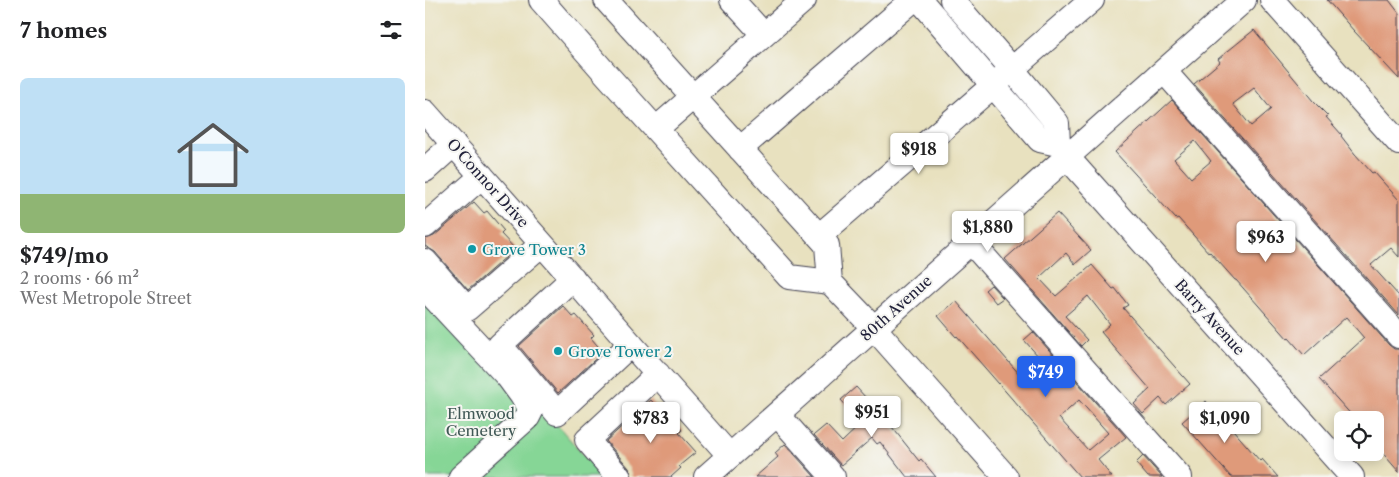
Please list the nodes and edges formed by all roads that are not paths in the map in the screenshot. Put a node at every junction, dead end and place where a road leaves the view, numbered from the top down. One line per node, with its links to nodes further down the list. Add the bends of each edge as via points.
1 (606, 0): 15 (street)
2 (732, 0): 11 (street)
3 (804, 0): 11 (street)
4 (913, 0): 20 (street)
5 (920, 0): 14 (street)
6 (952, 0): 12 (street)
7 (1092, 0): 12 (street)
8 (1244, 0): 13 (street, 80th Avenue)
9 (1272, 0): 18 (street)
10 (548, 2): 17 (street)
11 (764, 35): 15 (street)
12 (1012, 69): 14 (street); 21 (street, via 1057,123)
13 (1164, 71): 21 (street, 80th Avenue); 33 (street)
14 (993, 84): 21 (street, via 1040,140); 25 (street)
15 (693, 97): 17 (street); 20 (street)
16 (425, 112): 19 (street, O'Connor Drive)
17 (656, 129): 30 (street, via 789,277)
18 (1399, 143)
19 (453, 144): 22 (street); 23 (street, O'Connor Drive)
20 (740, 149): 25 (street)
21 (1062, 150): 26 (street, 80th Avenue); 44 (street, Barry Avenue)
22 (425, 170)
23 (482, 176): 24 (street); 27 (street, O'Connor Drive)
24 (425, 226)
25 (819, 236): 30 (street, via 827,245)
26 (971, 242): 32 (street, 80th Avenue); 43 (street)
27 (542, 244): 28 (street, via 467,309); 29 (street, O'Connor Drive)
28 (425, 261)
29 (573, 278): 34 (street, O'Connor Drive); 34 (street, via 500,346 557,413)
30 (830, 282): 32 (street)
31 (425, 288): 38 (street, via 508,377 531,411)
32 (874, 328): 36 (street, 80th Avenue); 42 (street)
33 (1399, 336)
34 (631, 344): 35 (street, O'Connor Drive)
35 (658, 374): 37 (street, O'Connor Drive); 39 (street, via 587,440)
36 (777, 414): 37 (street, 80th Avenue); 41 (street)
37 (730, 456): 40 (street, 80th Avenue)
38 (461, 477)
39 (619, 477)
40 (705, 477)
41 (833, 477)
42 (1006, 477)
43 (1180, 477)
44 (1352, 477)

